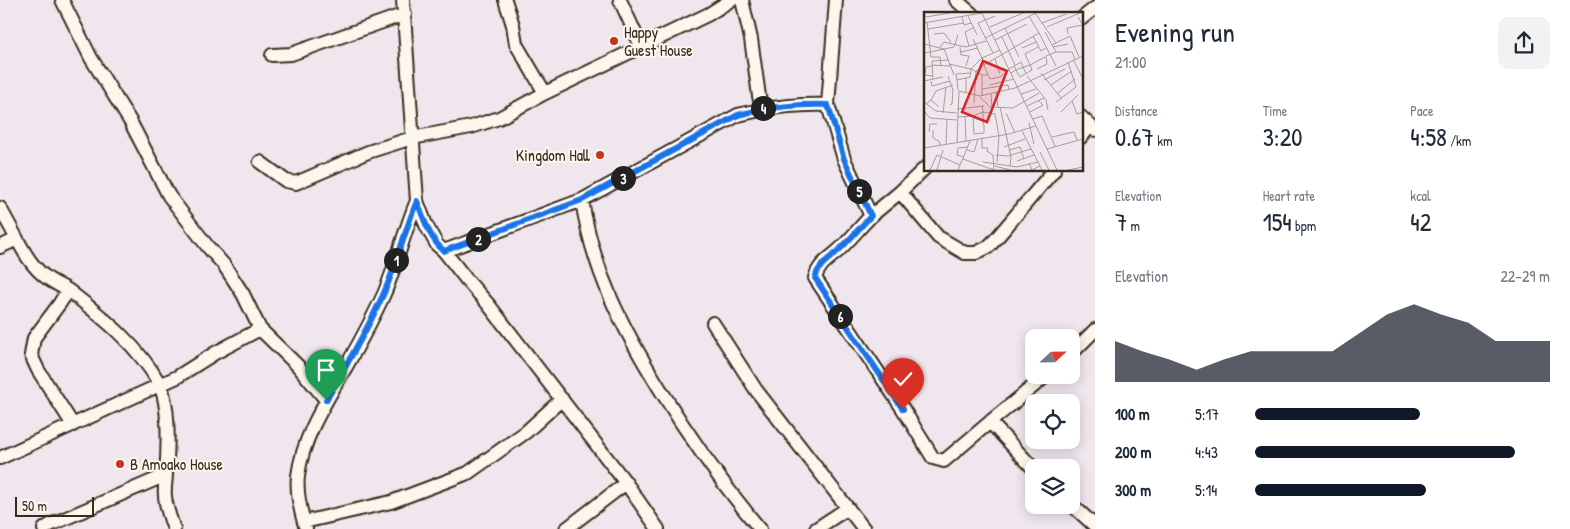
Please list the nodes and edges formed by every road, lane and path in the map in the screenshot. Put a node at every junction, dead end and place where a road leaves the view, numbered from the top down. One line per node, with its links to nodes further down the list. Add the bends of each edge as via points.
1 (62, 0): 34 (street, via 169,196 224,265)
2 (403, 0): 11 (street)
3 (505, 0): 15 (street, via 516,44)
4 (620, 0): 13 (street)
5 (731, 0): 13 (street)
6 (742, 0): 17 (street)
7 (836, 0): 16 (street)
8 (956, 0): 10 (street)
9 (1095, 8): 12 (street)
10 (970, 12)
11 (405, 14): 14 (street, via 291,54); 20 (street)
12 (1082, 18)
13 (642, 48): 15 (street)
14 (272, 55)
15 (545, 93): 20 (street, via 499,118)
16 (828, 105): 17 (street); 28 (street, via 844,159)
17 (762, 108): 25 (street, via 738,115)
18 (1089, 125): 19 (street)
19 (1082, 136)
20 (412, 138): 21 (street, via 368,152 296,183 286,181); 26 (street)
21 (260, 162)
22 (924, 169): 24 (street)
23 (1053, 171): 24 (street, via 995,240 976,253 965,253 938,237)
24 (900, 192): 28 (street)
25 (582, 200): 31 (street); 55 (street, via 587,230 604,283 631,342 675,414)
26 (417, 201): 31 (street, via 426,225); 40 (street, via 384,294)
27 (0, 208): 29 (street)
28 (871, 216): 41 (street, via 822,264 815,278 933,458 944,461)
29 (17, 239): 30 (street); 32 (street, via 38,270)
30 (0, 247)
31 (444, 251): 39 (street)
32 (68, 290): 38 (street, via 134,348); 42 (street, via 34,338 31,355)
33 (713, 323): 47 (street, via 756,390)
34 (260, 329): 38 (street); 40 (street, via 298,366)
35 (1095, 330): 36 (street)
36 (1080, 345)
37 (1036, 384): 41 (street)
38 (160, 385): 42 (street); 45 (street, via 166,408)
39 (562, 399): 46 (street); 49 (street, via 526,432 468,473 391,502)
40 (326, 400): 49 (street, via 305,447 298,477)
41 (990, 422): 44 (street)
42 (73, 425): 43 (street)
43 (0, 458)
44 (1025, 459)
45 (166, 475): 51 (street); 52 (street, via 166,505)
46 (626, 483): 53 (street); 54 (street)
47 (848, 508): 56 (street); 57 (street)
48 (1080, 512): 50 (street)
49 (305, 525)
50 (1095, 526)
51 (44, 529)
52 (174, 529)
53 (566, 529)
54 (658, 529)
55 (760, 529)
56 (816, 529)
57 (864, 529)

